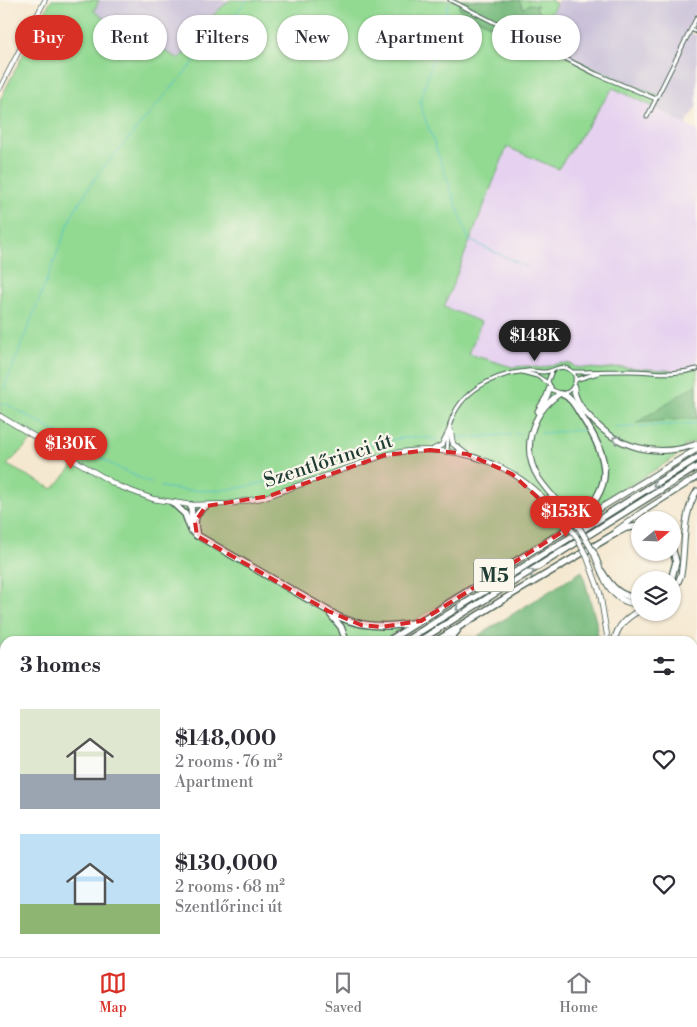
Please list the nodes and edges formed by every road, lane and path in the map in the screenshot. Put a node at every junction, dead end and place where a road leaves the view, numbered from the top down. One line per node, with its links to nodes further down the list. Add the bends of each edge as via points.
1 (45, 0): 6 (street)
2 (450, 0): 7 (street, via 596,74)
3 (697, 17): 4 (street)
4 (691, 30): 5 (street); 7 (street)
5 (697, 32)
6 (0, 88)
7 (656, 99): 8 (street)
8 (646, 117)
9 (697, 369): 13 (street, via 664,374)
10 (552, 371): 11 (street); 12 (street, via 561,367); 15 (street)
11 (522, 372): 15 (street, via 540,377); 19 (street, via 499,376 475,388 460,405)
12 (572, 372): 13 (street); 14 (street)
13 (602, 372): 14 (street)
14 (574, 383): 16 (street, via 569,392); 20 (main road, one-way to 14, via 655,451 615,439 588,416 576,398)
15 (549, 385): 16 (street); 18 (main road)
16 (560, 394): 18 (main road); 34 (highway, via 572,401 595,437 604,469 602,487 594,504)
17 (0, 416): 29 (main road, Szentlőrinci út, via 118,486)
18 (537, 416): 37 (main road, bridge, via 530,437 532,462 539,478 580,529)
19 (450, 428): 22 (main road, via 442,445); 23 (street); 24 (main road, via 453,444)
20 (697, 444)
21 (697, 449): 34 (main road, M5)
22 (430, 450): 23 (main road, Szentlőrinci út); 31 (main road, Szentlőrinci út, via 385,455 269,496)
23 (447, 451): 24 (main road, Szentlőrinci út)
24 (467, 454): 51 (main road, Szentlőrinci út, bridge, via 512,474 557,511 588,557 600,593)
25 (697, 458): 47 (highway, M5, one-way to 47)
26 (697, 467): 48 (highway, M5, one-way to 26)
27 (697, 477): 36 (main road, M5)
28 (697, 491): 38 (main road, via 686,520)
29 (173, 503): 30 (main road, Szentlőrinci út); 32 (highway)
30 (191, 505): 31 (main road, Szentlőrinci út); 32 (highway); 35 (highway, via 192,523)
31 (206, 506): 35 (highway, via 196,517)
32 (187, 517): 35 (highway, via 191,530)
33 (631, 528): 36 (highway)
34 (567, 529): 44 (highway, M5)
35 (198, 536): 41 (highway)
36 (598, 544): 43 (highway, M5)
37 (602, 572): 39 (highway, via 617,591); 40 (main road, via 613,594)
38 (681, 575)
39 (631, 597)
40 (631, 602)
41 (328, 611): 44 (highway, via 346,620 372,626); 45 (highway)
42 (631, 615): 52 (main road, via 621,623)
43 (474, 617): 49 (highway, M5); 50 (highway)
44 (421, 621): 46 (highway, M5)
45 (344, 636)
46 (396, 636)
47 (413, 636)
48 (427, 636)
49 (444, 636)
50 (452, 636)
51 (607, 636)
52 (616, 636)

